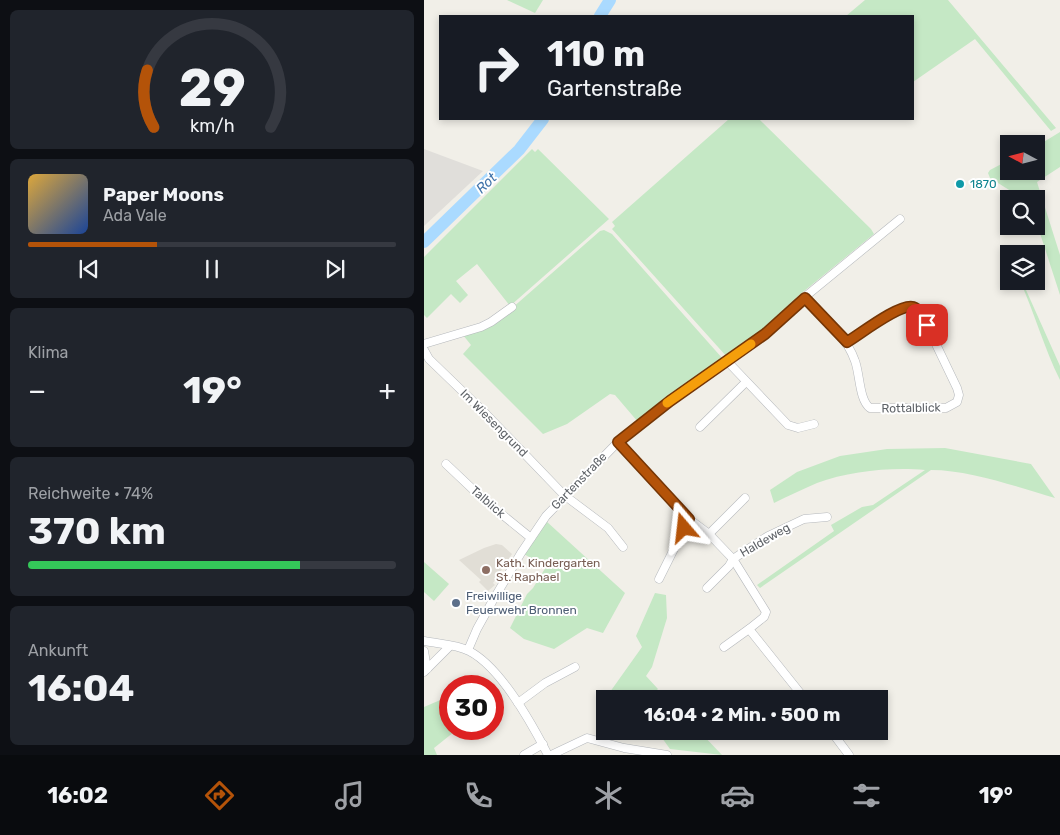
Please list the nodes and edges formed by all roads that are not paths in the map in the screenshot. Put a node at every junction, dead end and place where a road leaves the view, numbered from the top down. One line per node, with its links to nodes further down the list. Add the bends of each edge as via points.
1 (900, 219): 2 (street, Gartenstraße)
2 (805, 298): 4 (street, Rottalblick); 7 (street, Gartenstraße, via 765,334)
3 (512, 307): 5 (street, via 481,327)
4 (847, 342): 4 (street, Rottalblick, via 904,307 915,308 921,313 958,388 957,402 946,408 870,408 863,399 860,376)
5 (424, 344)
6 (424, 350): 13 (street, Im Wiesengrund, via 429,359)
7 (727, 361): 8 (street); 11 (street, Gartenstraße)
8 (746, 382): 9 (street, via 788,425 798,428); 10 (street)
9 (814, 424)
10 (700, 427)
11 (618, 442): 13 (street, Gartenstraße); 16 (street, Haldeweg)
12 (446, 464): 18 (street, Talblick)
13 (564, 495): 18 (street, Gartenstraße); 19 (street, Im Wiesengrund, via 608,528)
14 (745, 498): 17 (street)
15 (827, 516): 20 (street, Haldeweg, via 804,519 786,526)
16 (689, 519): 17 (street, Haldeweg); 21 (street)
17 (709, 534): 20 (street, Haldeweg)
18 (531, 538): 27 (street, Gartenstraße, via 492,602)
19 (623, 547)
20 (733, 559): 22 (street, Haldeweg); 23 (street, Haldeweg, via 766,612)
21 (658, 578)
22 (707, 588)
23 (750, 629): 26 (street); 31 (street)
24 (424, 643): 25 (street)
25 (450, 646): 27 (street); 30 (street)
26 (724, 647)
27 (468, 650): 32 (street, via 495,672)
28 (424, 651): 30 (street)
29 (575, 667): 32 (street)
30 (425, 670)
31 (798, 690)
32 (518, 703): 34 (street)
33 (838, 740): 38 (street)
34 (543, 744): 35 (street); 36 (street)
35 (524, 755)
36 (550, 755): 37 (street, via 587,738)
37 (667, 755)
38 (849, 755)

